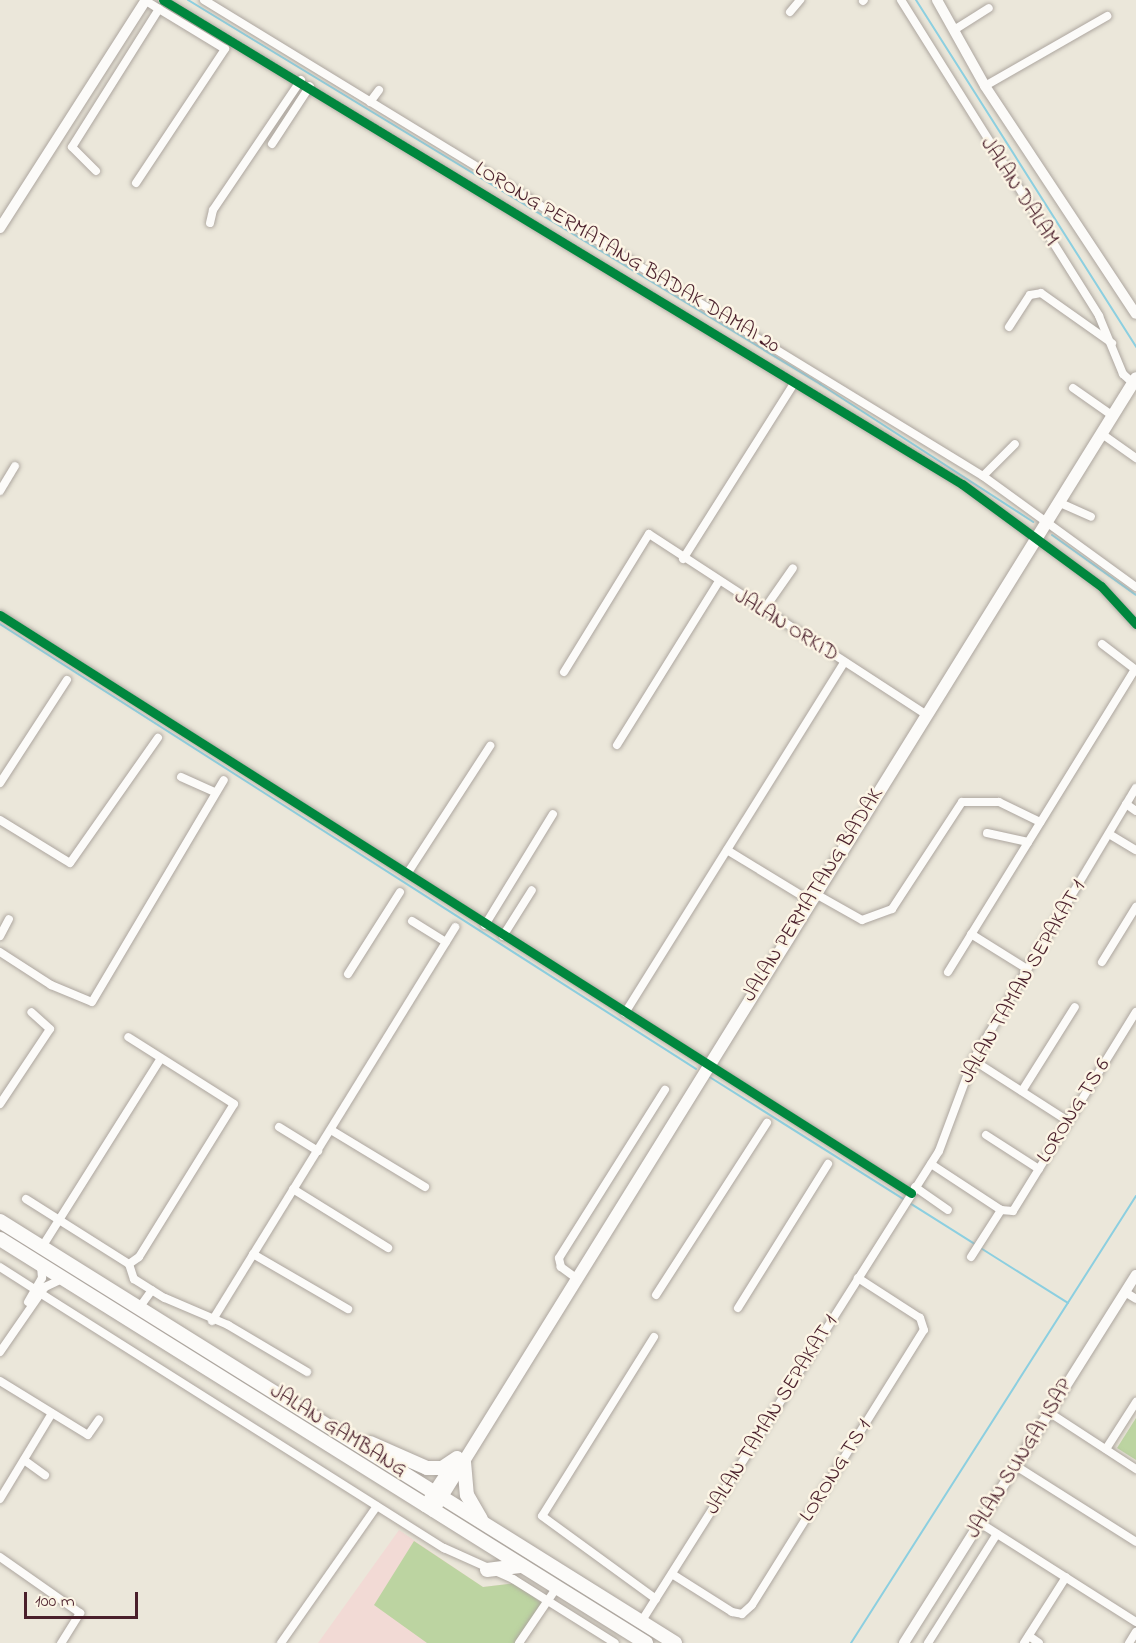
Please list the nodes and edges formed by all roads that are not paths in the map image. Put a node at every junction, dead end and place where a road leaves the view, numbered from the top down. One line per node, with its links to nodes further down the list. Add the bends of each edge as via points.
1 (146, 0): 6 (street); 20 (street)
2 (204, 0): 15 (street, LORONG PERMATANG BADAK DAMAI 20)
3 (800, 0): 8 (street)
4 (901, 0): 23 (street, JALAN DALAM)
5 (939, 1): 10 (street)
6 (161, 4): 11 (street); 17 (street, via 72,147); 18 (street, via 225,49)
7 (989, 8): 10 (street)
8 (790, 12)
9 (1107, 16): 13 (street)
10 (954, 30): 13 (street)
11 (301, 80): 12 (street); 19 (street, via 213,210)
12 (310, 86): 16 (street); 25 (street)
13 (985, 86): 21 (street)
14 (379, 90): 15 (street)
15 (370, 102): 32 (street, LORONG PERMATANG BADAK DAMAI 20)
16 (272, 144)
17 (96, 171)
18 (136, 183)
19 (210, 223)
20 (0, 228)
21 (1136, 314)
22 (1009, 327): 23 (street, via 1030,295 1041,293)
23 (1113, 343): 24 (street, JALAN DALAM, via 1123,374)
24 (1134, 381): 27 (main road, JALAN PERMATANG BADAK)
25 (795, 382): 37 (street); 38 (street)
26 (1073, 388): 27 (street)
27 (1113, 416): 28 (main road, JALAN PERMATANG BADAK)
28 (1102, 434): 30 (street); 34 (main road, JALAN PERMATANG BADAK)
29 (1015, 444): 32 (street)
30 (1136, 458)
31 (15, 466): 33 (street)
32 (982, 476): 36 (street, LORONG PERMATANG BADAK DAMAI 20)
33 (0, 491)
34 (1058, 502): 35 (street); 36 (main road, JALAN PERMATANG BADAK)
35 (1090, 517)
36 (1047, 520): 37 (main road, JALAN PERMATANG BADAK); 41 (street, LORONG PERMATANG BADAK DAMAI 20)
37 (1037, 536): 44 (street, via 1101,586); 50 (main road, JALAN PERMATANG BADAK)
38 (683, 559): 40 (street, JALAN ORKID); 48 (street, JALAN ORKID, via 649,534)
39 (794, 568): 42 (street)
40 (718, 583): 42 (street, JALAN ORKID); 52 (street)
41 (1136, 587)
42 (763, 611): 46 (street, JALAN ORKID)
43 (0, 615): 69 (street)
44 (1136, 624)
45 (1102, 645): 47 (street)
46 (844, 662): 50 (street, JALAN ORKID); 67 (street)
47 (1135, 670): 63 (street)
48 (564, 672)
49 (67, 680): 56 (street)
50 (925, 714): 72 (main road, JALAN PERMATANG BADAK)
51 (158, 738): 62 (street, via 70,863)
52 (617, 745)
53 (490, 746): 69 (street)
54 (181, 777): 58 (street)
55 (224, 780): 58 (street)
56 (0, 783)
57 (1136, 788): 59 (street)
58 (215, 792): 82 (street, via 92,1002 85,1004)
59 (1126, 804): 60 (street); 65 (street)
60 (1136, 811)
61 (553, 814): 76 (street)
62 (0, 820)
63 (1040, 822): 66 (street); 72 (street, via 999,802 962,802 892,909 862,920)
64 (987, 833): 66 (street)
65 (1109, 834): 68 (street); 84 (street, JALAN TAMAN SEPAKAT 1)
66 (1028, 842): 78 (street)
67 (728, 850): 72 (street); 90 (street)
68 (1136, 850)
69 (407, 874): 76 (street)
70 (532, 890): 80 (street)
71 (400, 892): 86 (street)
72 (811, 896): 94 (main road, JALAN PERMATANG BADAK)
73 (1136, 907): 83 (street)
74 (9, 919): 79 (street)
75 (412, 921): 81 (street)
76 (485, 925): 80 (street)
77 (455, 927): 81 (street)
78 (971, 934): 84 (street); 85 (street)
79 (0, 936)
80 (504, 936): 90 (street)
81 (446, 942): 101 (street)
82 (0, 952)
83 (1102, 962)
84 (1027, 969): 93 (street, JALAN TAMAN SEPAKAT 1)
85 (948, 972)
86 (348, 974)
87 (1075, 1007): 96 (street)
88 (31, 1012): 97 (street, via 50,1029)
89 (1136, 1012): 98 (street, LORONG TS 6)
90 (625, 1013): 94 (street)
91 (128, 1037): 92 (street)
92 (161, 1058): 113 (street); 120 (street, via 234,1104 139,1257)
93 (973, 1060): 96 (street); 105 (street, JALAN TAMAN SEPAKAT 1)
94 (708, 1064): 109 (street); 124 (main road, JALAN PERMATANG BADAK)
95 (665, 1090): 124 (street, via 559,1258 561,1267)
96 (1022, 1091): 98 (street)
97 (0, 1104)
98 (1068, 1121): 106 (street, LORONG TS 6)
99 (766, 1123): 130 (street)
100 (279, 1127): 103 (street)
101 (331, 1130): 103 (street); 107 (street)
102 (987, 1135): 106 (street)
103 (318, 1151): 108 (street)
104 (828, 1164): 133 (street)
105 (931, 1164): 109 (street, JALAN TAMAN SEPAKAT 1); 112 (street)
106 (1039, 1169): 112 (street, LORONG TS 6, via 1013,1210)
107 (425, 1187)
108 (293, 1189): 117 (street); 118 (street)
109 (912, 1192): 111 (street); 125 (street, JALAN TAMAN SEPAKAT 1)
110 (26, 1199): 113 (street)
111 (948, 1210)
112 (1001, 1210): 119 (street)
113 (59, 1220): 116 (street); 120 (street)
114 (0, 1221): 116 (highway, JALAN GAMBANG)
115 (0, 1239): 121 (highway, JALAN GAMBANG)
116 (42, 1247): 132 (highway, JALAN GAMBANG)
117 (388, 1248)
118 (253, 1254): 134 (street); 135 (street)
119 (973, 1255)
120 (129, 1264): 127 (street, via 134,1279)
121 (41, 1266): 126 (highway, JALAN GAMBANG); 128 (street)
122 (0, 1267): 128 (street)
123 (1136, 1275): 129 (street, JALAN SUNGAI ISAP)
124 (576, 1278): 147 (main road, JALAN PERMATANG BADAK)
125 (858, 1278): 163 (street, JALAN TAMAN SEPAKAT 1); 163 (street, LORONG TS 1, via 920,1318 924,1330 752,1605 737,1614)
126 (62, 1279): 128 (street); 155 (highway, JALAN GAMBANG)
127 (152, 1290): 132 (street); 135 (street)
128 (38, 1291): 137 (street); 154 (street)
129 (1125, 1292): 131 (street); 142 (street, JALAN SUNGAI ISAP)
130 (656, 1295)
131 (1136, 1299)
132 (139, 1308): 143 (highway, JALAN GAMBANG)
133 (738, 1308)
134 (348, 1309)
135 (212, 1321): 138 (street)
136 (654, 1336): 166 (street, via 542,1516)
137 (0, 1352)
138 (307, 1372)
139 (0, 1381): 141 (street)
140 (1136, 1402): 145 (street)
141 (52, 1413): 144 (street, via 90,1434); 146 (street)
142 (1050, 1413): 145 (street); 148 (street, JALAN SUNGAI ISAP)
143 (314, 1416): 147 (highway, via 420,1466 436,1469); 152 (highway, JALAN GAMBANG)
144 (99, 1419)
145 (1106, 1449): 149 (street)
146 (24, 1460): 150 (street); 151 (street)
147 (460, 1460): 152 (main road, JALAN PERMATANG BADAK); 156 (highway, via 467,1495)
148 (1016, 1466): 157 (street, JALAN SUNGAI ISAP); 159 (street)
149 (1136, 1469)
150 (45, 1475)
151 (3, 1487): 153 (street)
152 (438, 1494): 155 (main road, JALAN PERMATANG BADAK); 156 (highway, JALAN GAMBANG)
153 (0, 1499)
154 (377, 1506): 162 (street); 173 (street)
155 (429, 1508): 161 (highway, JALAN GAMBANG)
156 (485, 1523): 168 (highway, JALAN GAMBANG)
157 (980, 1523): 158 (street); 178 (street, JALAN SUNGAI ISAP)
158 (997, 1533): 164 (street); 179 (street)
159 (1136, 1542)
160 (0, 1557): 172 (street, via 80,1613)
161 (522, 1566): 162 (highway); 165 (highway, JALAN GAMBANG)
162 (487, 1570): 167 (street)
163 (672, 1574): 166 (street, JALAN TAMAN SEPAKAT 1)
164 (1066, 1577): 169 (street); 171 (street)
165 (557, 1587): 167 (street); 176 (highway, JALAN GAMBANG)
166 (656, 1599): 168 (street, JALAN TAMAN SEPAKAT 1)
167 (548, 1601): 174 (street); 175 (street)
168 (641, 1622): 177 (highway, JALAN GAMBANG)
169 (1136, 1622)
170 (1136, 1632): 181 (street)
171 (1027, 1640): 180 (street)
172 (61, 1643)
173 (281, 1643)
174 (519, 1643)
175 (615, 1643)
176 (646, 1643)
177 (675, 1643)
178 (904, 1643)
179 (928, 1643)
180 (1039, 1643)
181 (1129, 1643)

